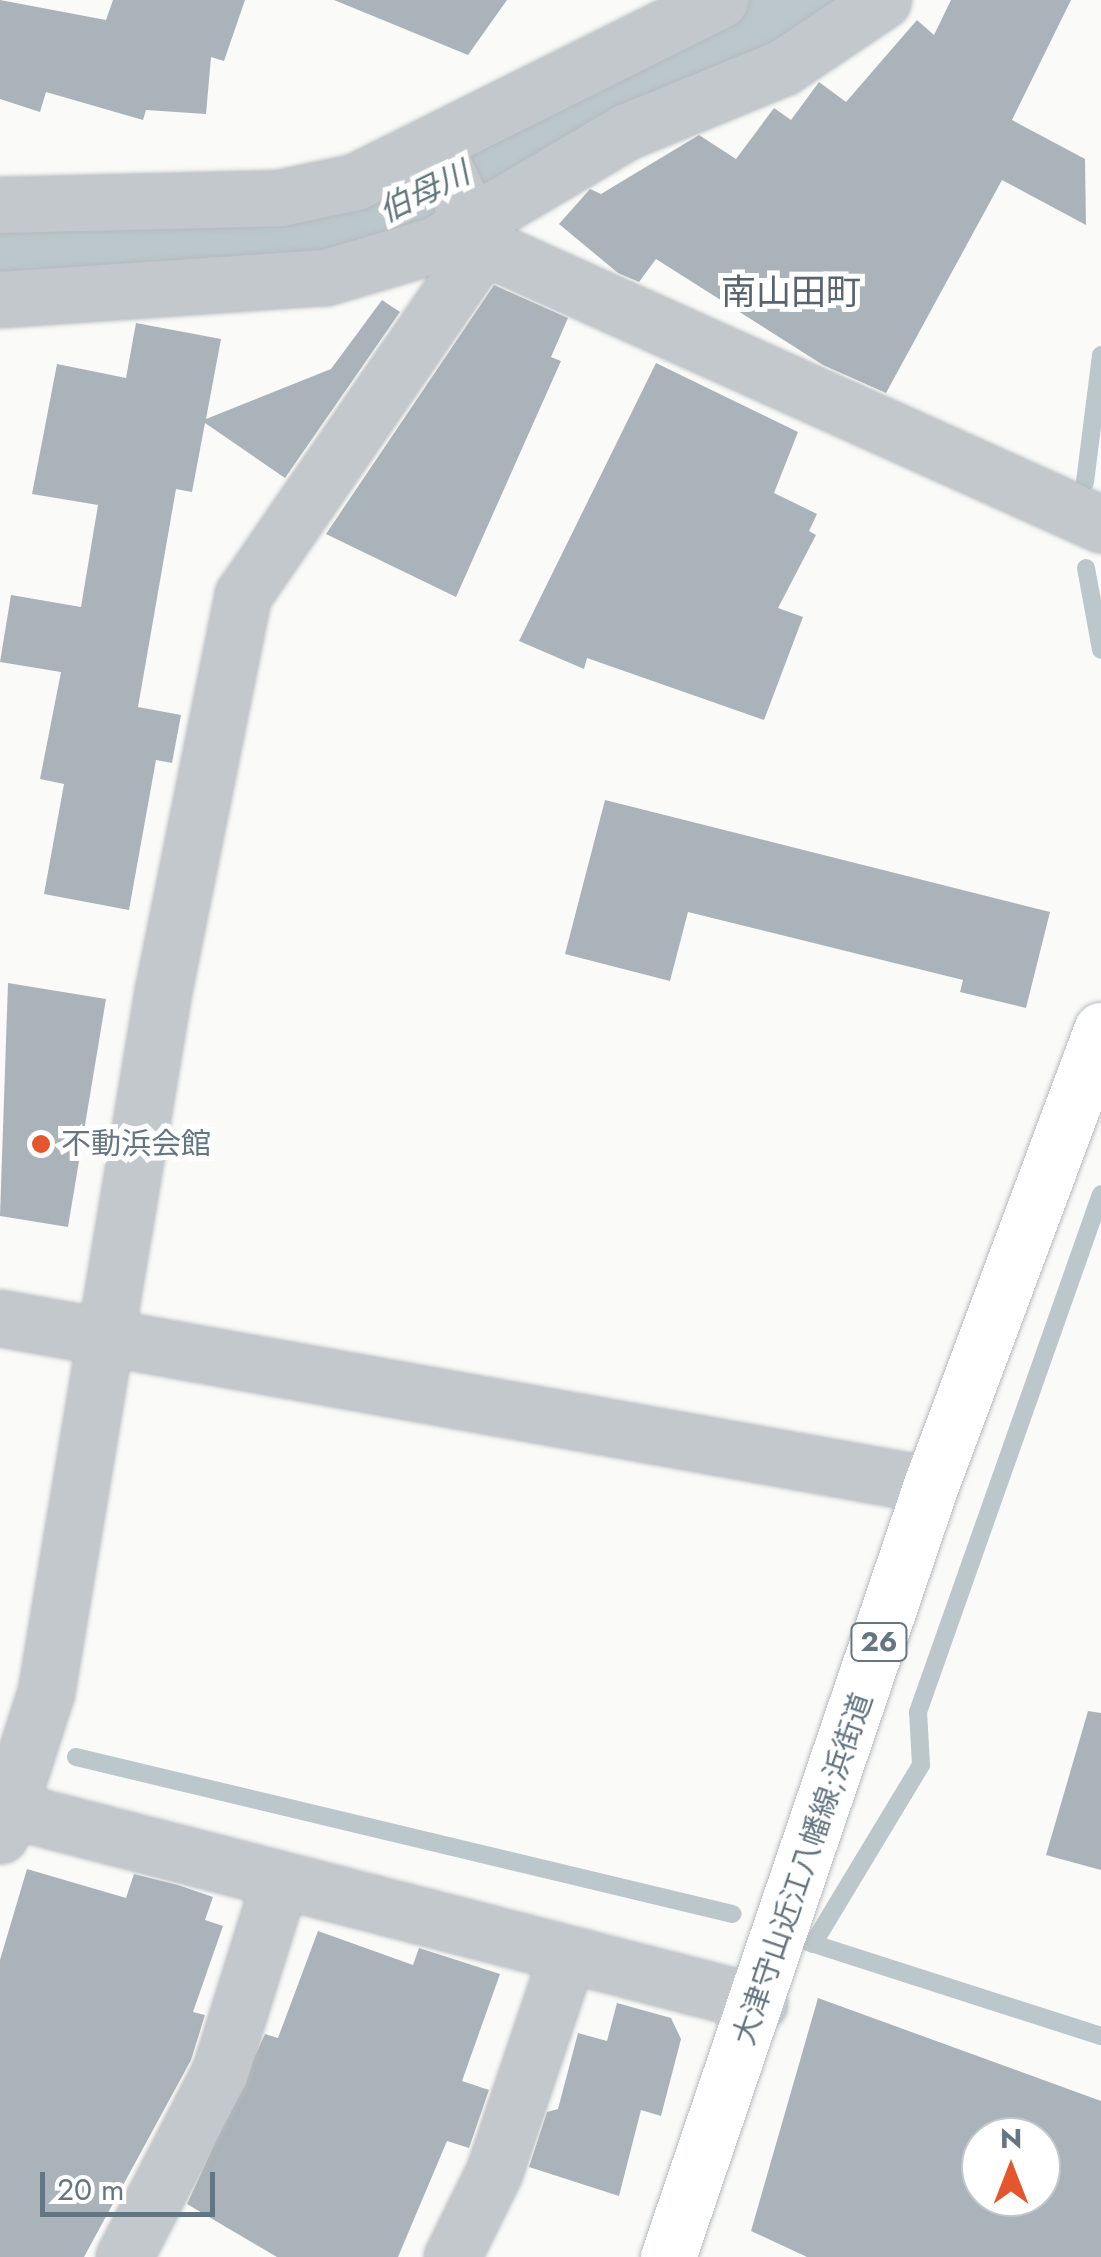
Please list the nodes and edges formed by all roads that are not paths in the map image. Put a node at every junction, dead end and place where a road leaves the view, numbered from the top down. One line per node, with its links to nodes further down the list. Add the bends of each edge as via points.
1 (720, 0): 3 (street)
2 (883, 0): 5 (street, via 848,31 627,131)
3 (434, 146): 4 (street, via 355,182 280,198); 5 (street)
4 (0, 204)
5 (478, 237): 6 (street, via 325,277); 7 (street); 10 (street, via 244,595)
6 (0, 299)
7 (1101, 524)
8 (1101, 1030): 11 (main road, 大津守山近江八幡線;浜街道 / 26)
9 (0, 1318): 10 (street)
10 (106, 1335): 11 (street); 12 (street, via 46,1692)
11 (932, 1485): 15 (main road, 大津守山近江八幡線;浜街道 / 26)
12 (3, 1817): 13 (street)
13 (280, 1880): 14 (street); 16 (street, via 220,2072)
14 (568, 1954): 15 (street); 17 (street, via 494,2172)
15 (759, 2004): 18 (main road, 大津守山近江八幡線;浜街道 / 26)
16 (124, 2257)
17 (452, 2257)
18 (668, 2257)

